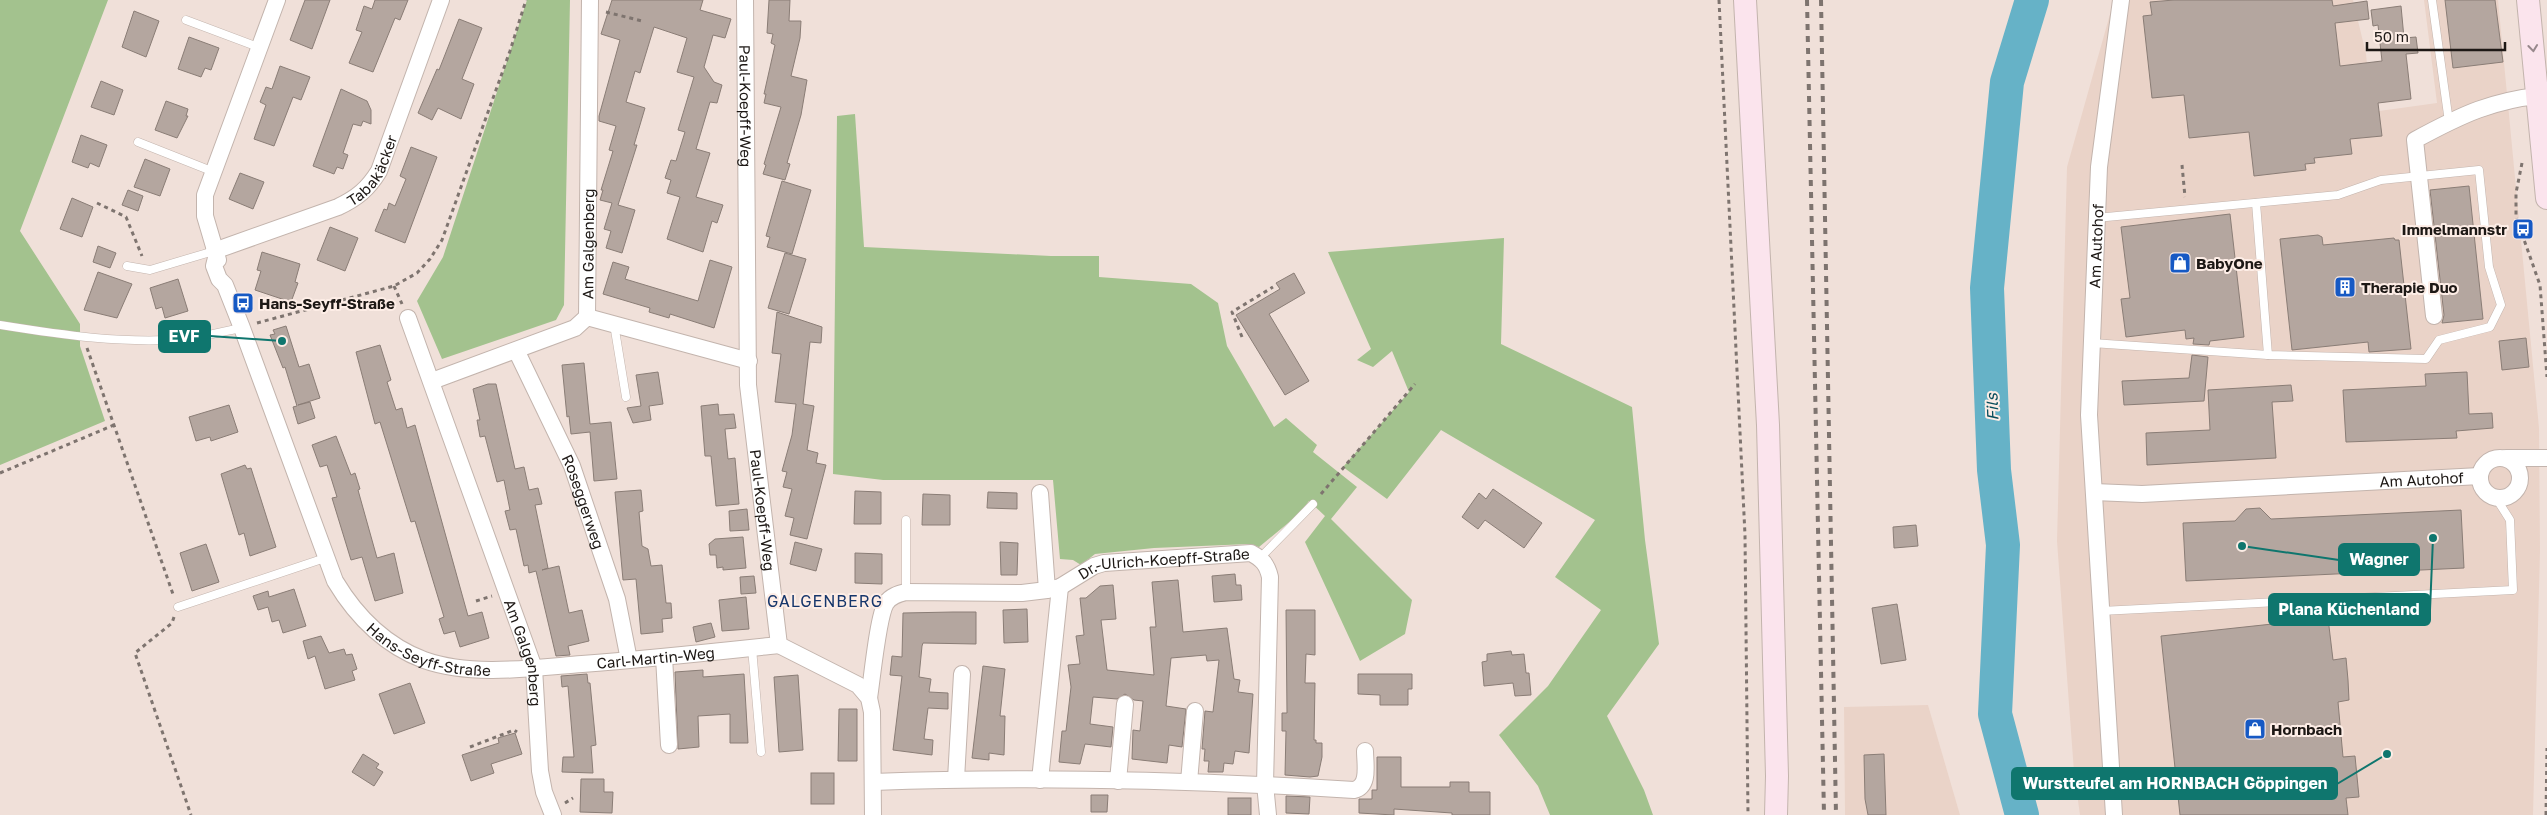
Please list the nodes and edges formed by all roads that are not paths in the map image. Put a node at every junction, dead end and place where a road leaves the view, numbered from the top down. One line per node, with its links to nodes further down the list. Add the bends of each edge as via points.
1 (277, 0): 10 (street, Hans-Seyff-Straße)
2 (441, 0): 19 (street, Tabakäcker, via 379,171 370,187 338,207)
3 (745, 0): 30 (street, Paul-Koepff-Weg)
4 (1745, 0): 68 (main road, via 1768,425)
5 (2121, 0): 18 (street, Am Autohof, via 2101,134)
6 (2432, 0): 12 (lane)
7 (2528, 0): 11 (main road, one-way to 11)
8 (590, 4): 22 (street, Am Galgenberg)
9 (186, 20): 10 (lane)
10 (258, 47): 14 (street, Hans-Seyff-Straße)
11 (2542, 95): 12 (street, via 2488,105); 16 (main road)
12 (2449, 122): 15 (street, via 2416,140)
13 (138, 142): 14 (lane)
14 (214, 172): 19 (street, Hans-Seyff-Straße, via 205,195 205,216)
15 (2420, 176): 17 (lane, via 2381,180 2338,195); 21 (street); 29 (lane, via 2479,170 2488,266 2501,305 2490,326 2439,340 2426,358)
16 (2547, 198)
17 (2256, 202): 18 (lane); 29 (lane)
18 (2096, 218): 27 (street, Am Autohof)
19 (215, 255): 20 (lane, via 148,270); 26 (street, Hans-Seyff-Straße, via 214,266)
20 (127, 266)
21 (2434, 316)
22 (587, 317): 24 (street); 28 (street, Am Galgenberg, via 575,328)
23 (408, 318): 31 (street, Am Galgenberg)
24 (614, 324): 30 (street); 32 (lane)
25 (0, 325): 26 (lane, via 134,342 188,339)
26 (242, 328): 41 (street, Hans-Seyff-Straße)
27 (2091, 343): 29 (lane); 36 (street, Am Autohof, via 2089,415)
28 (517, 352): 31 (street, Am Galgenberg); 50 (street, Roseggerweg, via 572,466 617,599)
29 (2268, 355)
30 (749, 361): 47 (street, Paul-Koepff-Weg, via 749,394)
31 (432, 381): 51 (street, Am Galgenberg)
32 (626, 397)
33 (2506, 458): 34 (street, Am Autohof); 35 (street, Am Autohof, via 2488,461); 38 (street, via 2518,469 2519,486 2513,494)
34 (2547, 458)
35 (2480, 476): 36 (street, Am Autohof, via 2151,494); 38 (street, Am Autohof, via 2481,486)
36 (2094, 492): 46 (street, Am Autohof)
37 (1040, 493): 43 (street, Dr.-Ulrich-Koepff-Straße)
38 (2496, 498): 46 (lane, via 2510,520 2513,590)
39 (1313, 504): 42 (lane)
40 (906, 520): 44 (lane)
41 (325, 558): 45 (lane); 51 (street, Hans-Seyff-Straße, via 348,603 391,644 424,660 454,666)
42 (1260, 558): 43 (street, Dr.-Ulrich-Koepff-Straße, via 1241,552 1104,564); 64 (street, Dr.-Ulrich-Koepff-Straße, via 1270,577)
43 (1053, 588): 44 (street, Dr.-Ulrich-Koepff-Straße, via 1022,593); 60 (street, Dr.-Ulrich-Koepff-Straße)
44 (906, 592): 53 (street, via 893,596 886,603)
45 (178, 607)
46 (2101, 610): 69 (street, Am Autohof)
47 (779, 645): 48 (street, Carl-Martin-Weg); 53 (street, via 858,685)
48 (752, 648): 49 (street, Carl-Martin-Weg); 58 (lane)
49 (664, 657): 50 (street, Carl-Martin-Weg); 56 (street)
50 (628, 660): 51 (street, Carl-Martin-Weg)
51 (534, 668): 65 (street, Am Galgenberg, via 540,771)
52 (962, 674): 59 (street)
53 (868, 698): 62 (street, via 872,712)
54 (1125, 704): 61 (street)
55 (1195, 711): 63 (street)
56 (670, 745)
57 (1365, 751): 64 (street, via 1364,784 1361,788)
58 (761, 752)
59 (956, 779): 60 (street); 62 (street)
60 (1040, 780): 61 (street)
61 (1118, 781): 63 (street)
62 (873, 782): 66 (street)
63 (1189, 782): 64 (street)
64 (1265, 784): 67 (street)
65 (553, 815)
66 (873, 815)
67 (1268, 815)
68 (1776, 815)
69 (2114, 815)

